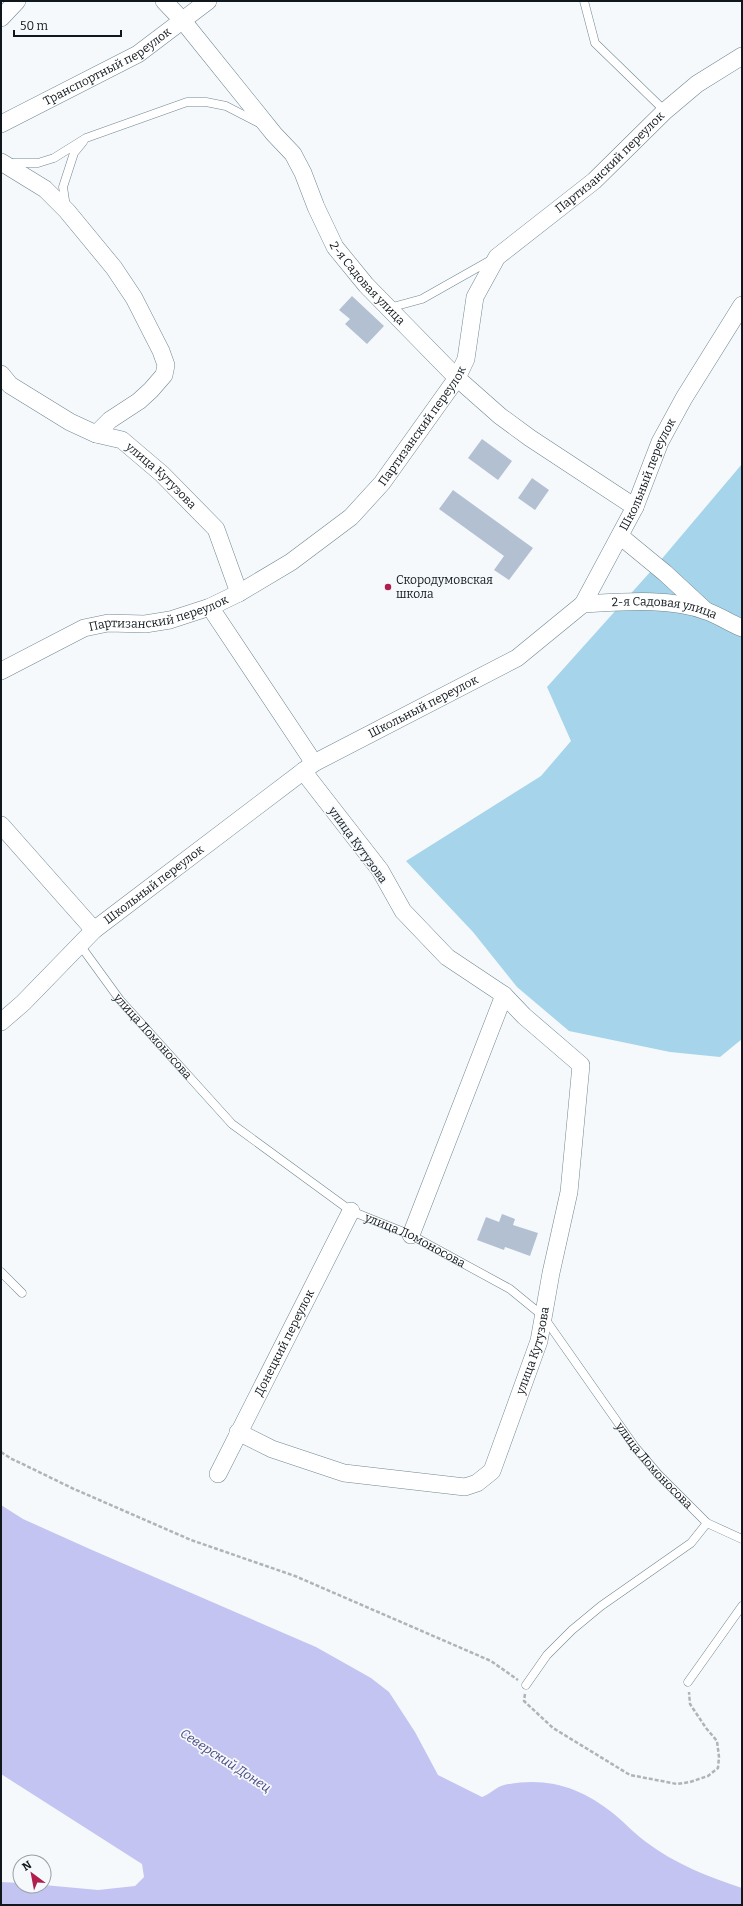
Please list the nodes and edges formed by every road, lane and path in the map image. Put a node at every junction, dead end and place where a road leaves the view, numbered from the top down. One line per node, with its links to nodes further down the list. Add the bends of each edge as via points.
1 (17, 1): 5 (street)
2 (164, 1): 6 (street, 2-я Садовая улица)
3 (208, 1): 6 (street, Транспортный переулок)
4 (584, 1): 8 (lane, via 595,43)
5 (1, 18)
6 (183, 21): 9 (street, Транспортный переулок, via 138,54); 10 (street, 2-я Садовая улица)
7 (742, 56): 8 (street, Партизанский переулок, via 697,84)
8 (665, 111): 14 (street, Партизанский переулок, via 594,181)
9 (1, 124)
10 (274, 134): 11 (lane, via 251,117 226,106 187,102); 16 (street, 2-я Садовая улица, via 293,154 336,247 366,285)
11 (86, 138): 12 (lane, via 54,158 38,163); 13 (lane, via 74,153 63,187)
12 (2, 163): 13 (street, via 45,189)
13 (67, 211): 19 (street, via 114,268 130,292 166,365 164,375 151,390 110,420)
14 (497, 257): 16 (lane, via 422,299); 18 (street, Партизанский переулок, via 475,297 466,359)
15 (742, 305): 20 (street, Школьный переулок, via 684,398 660,442)
16 (389, 308): 18 (street, 2-я Садовая улица)
17 (1, 374): 19 (street, улица Кутузова, via 10,386 70,422)
18 (457, 378): 20 (street, 2-я Садовая улица, via 500,416 530,438); 22 (street, Партизанский переулок, via 382,483 351,517 291,562)
19 (96, 434): 22 (street, улица Кутузова, via 122,440 162,474 216,529)
20 (635, 507): 21 (street, Школьный переулок)
21 (620, 536): 23 (street, Школьный переулок); 25 (street)
22 (240, 593): 24 (street, Партизанский переулок)
23 (583, 604): 25 (street, 2-я Садовая улица, via 638,601); 28 (street, Школьный переулок, via 517,658)
24 (210, 607): 27 (street, Партизанский переулок, via 170,620 145,624 108,623 84,628); 28 (street, улица Кутузова)
25 (705, 610): 26 (street, 2-я Садовая улица)
26 (742, 628)
27 (1, 671)
28 (309, 767): 30 (street, Школьный переулок); 32 (street, улица Кутузова, via 380,870 403,912 448,957)
29 (1, 825): 30 (street)
30 (94, 930): 31 (street, Школьный переулок)
31 (80, 945): 33 (street, Школьный переулок); 34 (lane, улица Ломоносова, via 120,1000 232,1124)
32 (504, 995): 35 (street); 38 (street, улица Кутузова, via 524,1016 581,1065 570,1192)
33 (1, 1022)
34 (351, 1211): 35 (lane, улица Ломоносова); 39 (street, Донецкий переулок)
35 (410, 1235): 38 (lane, улица Ломоносова, via 510,1289)
36 (1, 1272): 37 (lane)
37 (22, 1293)
38 (543, 1316): 39 (street, улица Кутузова, via 539,1341 492,1471 477,1484 464,1487 344,1473 272,1450); 42 (lane, улица Ломоносова, via 635,1447)
39 (238, 1432): 41 (street, Донецкий переулок)
40 (1, 1452): 46 (path, via 74,1489 184,1536 295,1576 491,1661)
41 (218, 1474)
42 (707, 1523): 43 (lane, улица Ломоносова); 46 (lane, via 692,1543 601,1606 572,1630 547,1655)
43 (742, 1539)
44 (742, 1606): 45 (lane)
45 (688, 1682): 46 (path, via 690,1704 718,1741 718,1768 708,1776 677,1784 630,1774 553,1728 524,1701)
46 (526, 1686)

